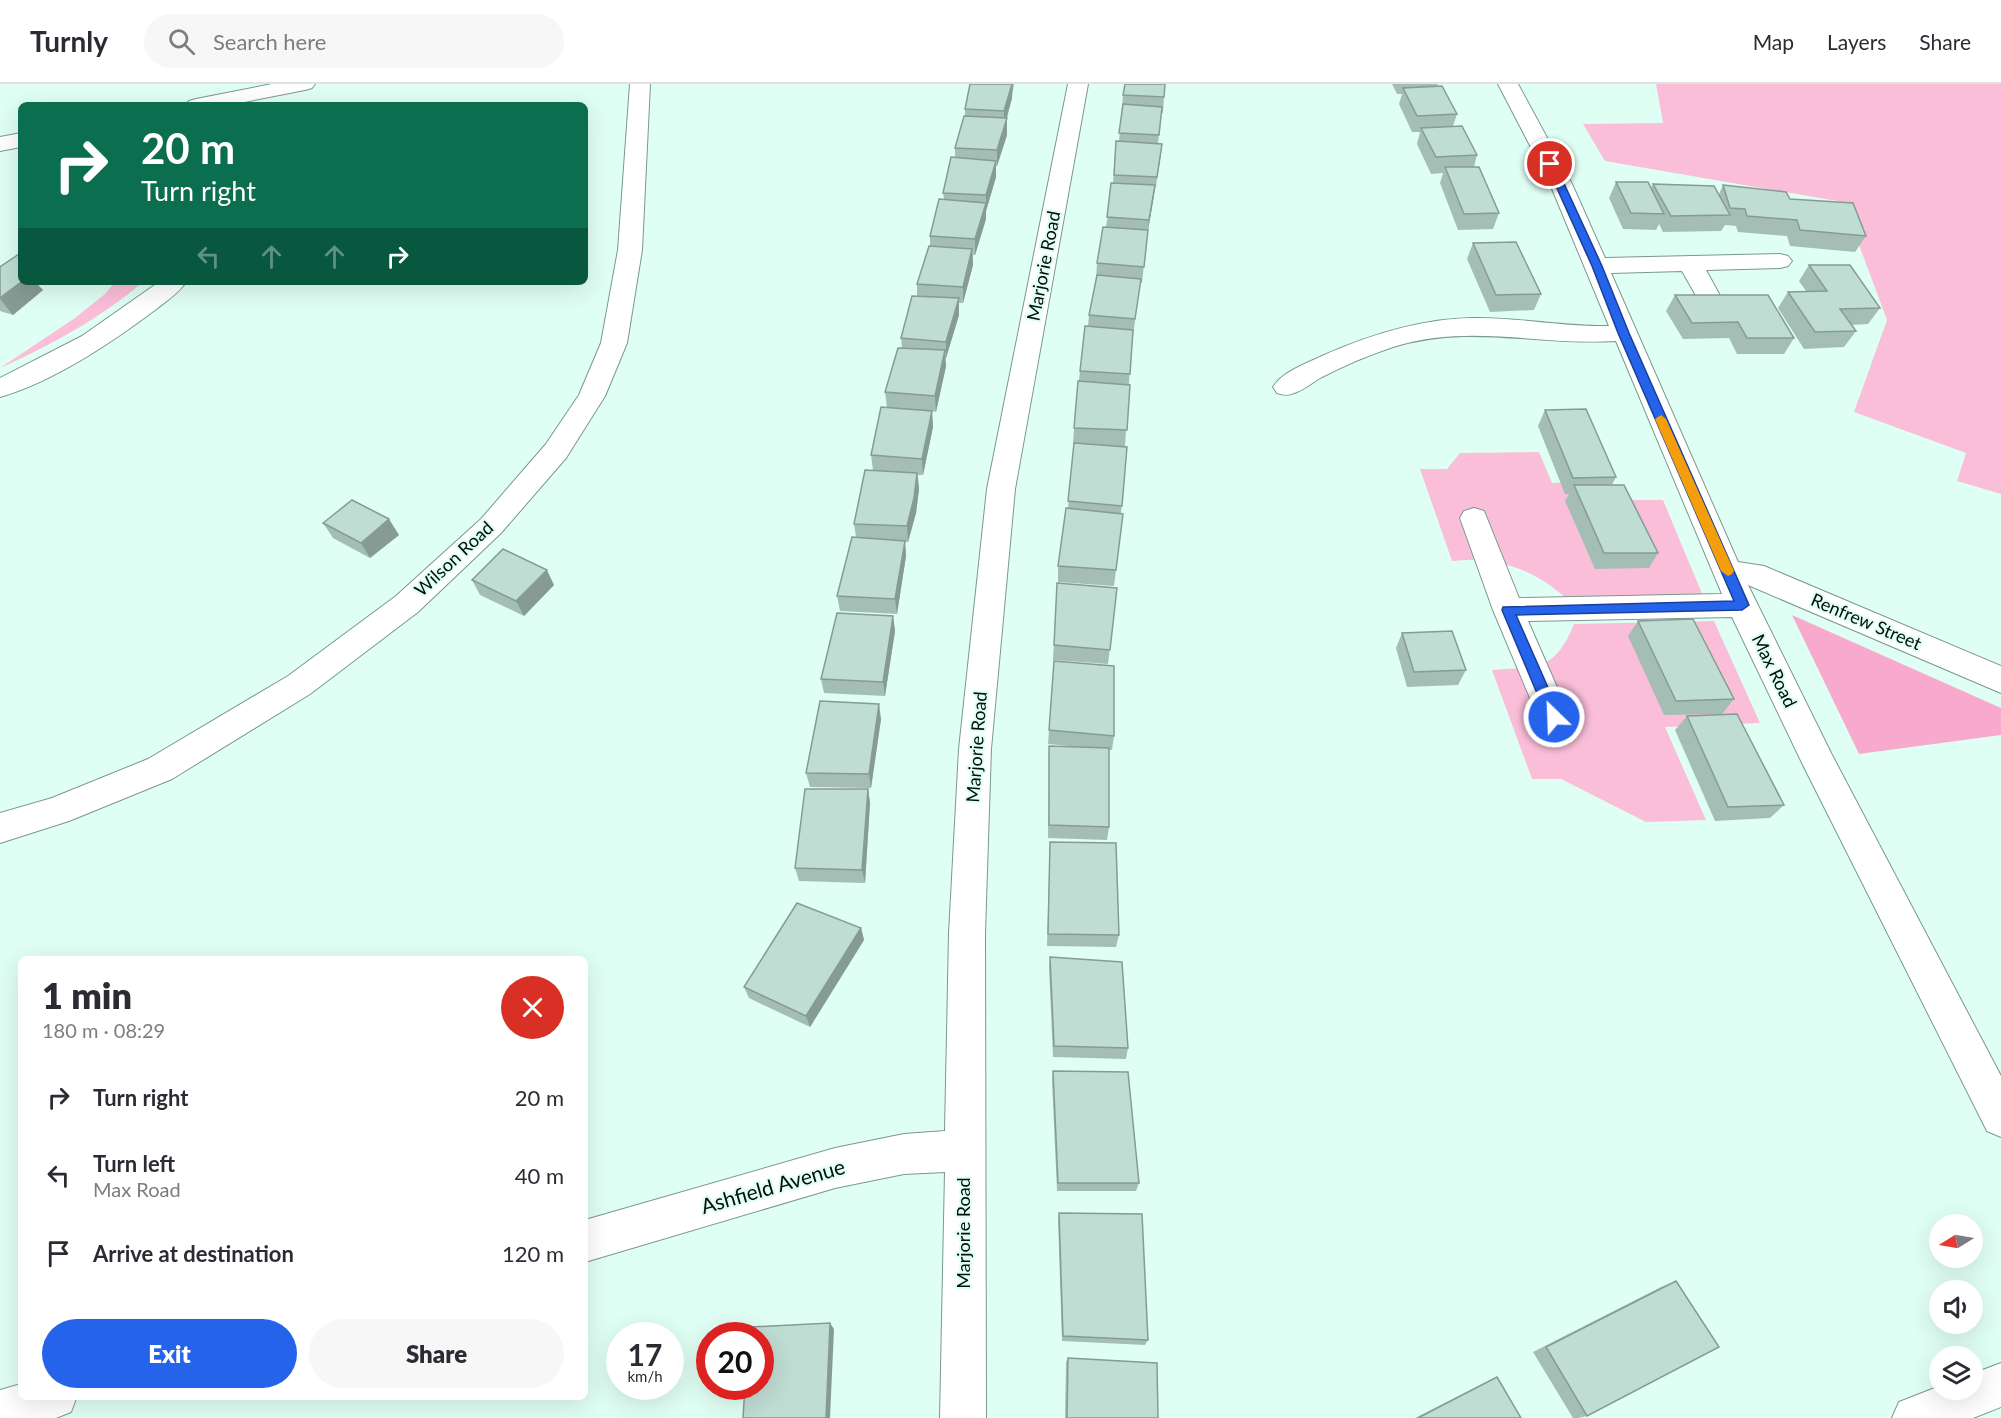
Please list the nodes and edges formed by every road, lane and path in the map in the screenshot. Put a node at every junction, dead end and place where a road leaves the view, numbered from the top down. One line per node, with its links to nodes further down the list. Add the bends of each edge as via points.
1 (305, 84): 5 (street)
2 (640, 84): 23 (street, Wilson Road, via 630,250 614,344 592,396 556,452 490,526 407,604 299,685 160,769 57,811)
3 (1078, 84): 25 (street, Marjorie Road, via 1001,489 975,749 967,933)
4 (1508, 84): 11 (street, Max Road)
5 (263, 98): 6 (street)
6 (225, 102)
7 (18, 141): 8 (street)
8 (0, 144)
9 (1780, 261): 10 (street)
10 (1690, 264): 11 (street); 13 (street)
11 (1597, 266): 14 (street, Max Road)
12 (171, 285): 16 (street, via 106,333)
13 (1712, 303)
14 (1623, 333): 15 (street, via 1572,334 1424,323 1309,371); 18 (street, Max Road)
15 (1286, 387)
16 (0, 388)
17 (1474, 518): 20 (street)
18 (1728, 573): 19 (street, Max Road); 21 (street, Renfrew Street, via 1753,574)
19 (1742, 605): 20 (street); 24 (street, Max Road)
20 (1508, 610): 22 (street)
21 (2001, 680)
22 (1554, 717)
23 (0, 828)
24 (2001, 1116)
25 (965, 1150): 26 (street, Ashfield Avenue, via 904,1154 835,1168); 30 (street, Marjorie Road)
26 (588, 1240)
27 (2001, 1385): 31 (street)
28 (42, 1400): 29 (street)
29 (0, 1413)
30 (963, 1418)
31 (1915, 1418)

